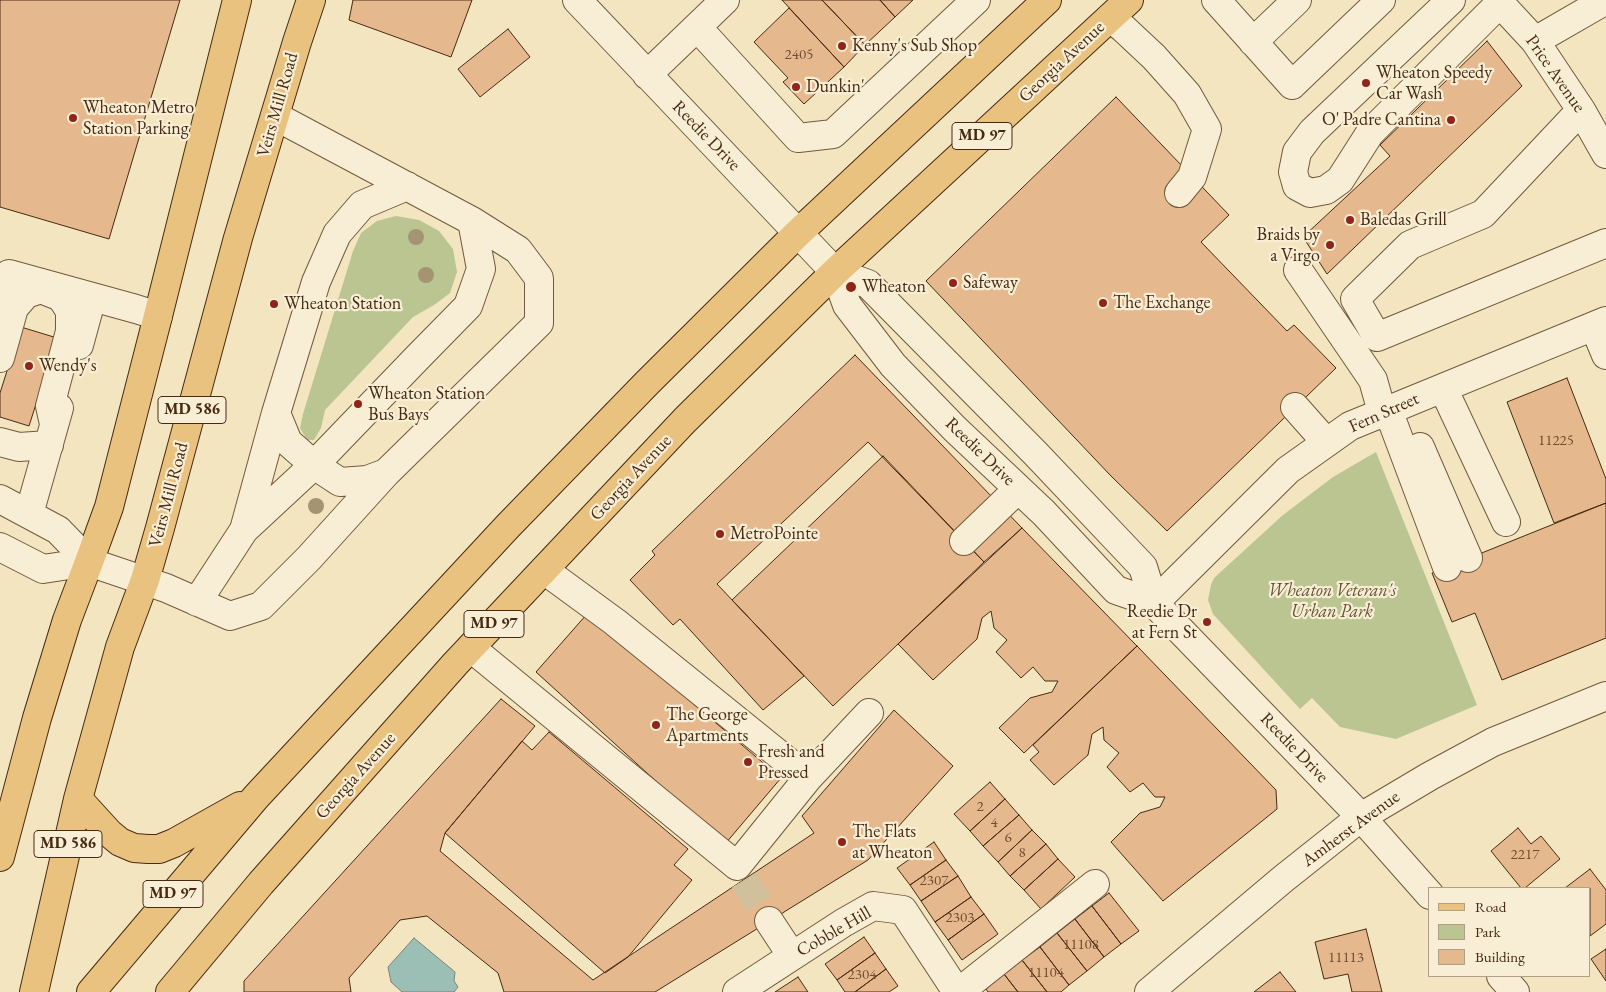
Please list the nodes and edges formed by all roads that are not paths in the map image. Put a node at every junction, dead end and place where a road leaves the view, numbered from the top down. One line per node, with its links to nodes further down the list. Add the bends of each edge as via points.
1 (237, 0): 30 (main road, MD 586)
2 (311, 0): 19 (main road, Veirs Mill Road / MD 586)
3 (577, 0): 17 (street, Reedie Drive)
4 (724, 0): 14 (street)
5 (976, 0): 14 (street, via 833,134 798,138)
6 (1047, 0): 24 (main road, MD 97)
7 (1216, 0): 16 (street)
8 (1297, 0): 16 (street)
9 (1381, 0): 16 (street, via 1292,85)
10 (1451, 0): 12 (street, via 1312,132 1297,152 1292,172 1297,186 1310,193 1326,190 1340,180 1370,133)
11 (1606, 0): 15 (street)
12 (1499, 2): 15 (street, Price Avenue)
13 (1119, 9): 22 (street, via 1123,28 1187,94 1207,129 1192,177); 27 (main road, Georgia Avenue / MD 97)
14 (697, 27): 17 (street)
15 (1535, 41): 18 (street, Price Avenue)
16 (1253, 42)
17 (648, 76): 24 (street, Reedie Drive)
18 (1581, 110): 20 (street, Price Avenue); 25 (street, via 1482,214 1410,245 1355,299 1377,337)
19 (275, 116): 21 (street); 53 (main road, Veirs Mill Road / MD 586)
20 (1606, 154)
21 (407, 186): 23 (street); 37 (street, via 362,205 337,234 316,282)
22 (1179, 193)
23 (472, 221): 41 (street, via 480,269 468,306); 42 (street, via 518,250 539,278 540,323)
24 (798, 232): 27 (street, Reedie Drive); 60 (main road, MD 97, via 508,526)
25 (1606, 243)
26 (1298, 270): 36 (street)
27 (835, 272): 43 (street, Reedie Drive, via 847,305 893,365); 52 (main road, Georgia Avenue / MD 97, via 684,420); 55 (street, Reedie Drive, via 868,284 1036,454 1143,567)
28 (92, 297): 29 (street, via 9,274); 30 (street); 38 (street)
29 (0, 300)
30 (158, 316): 50 (main road, MD 586, via 108,507)
31 (1600, 324): 32 (street); 34 (street, Fern Street)
32 (1606, 355)
33 (0, 358): 38 (street, via 14,308 26,294 41,289 61,297 70,311 70,331 50,406)
34 (1443, 388): 36 (street, Fern Street); 46 (street)
35 (1295, 407): 40 (street)
36 (1391, 409): 40 (street, Fern Street, via 1350,426); 51 (street)
37 (276, 413): 41 (street, via 288,442); 47 (street)
38 (52, 435): 39 (street, via 19,447); 45 (street)
39 (0, 442)
40 (1326, 442): 55 (street, Fern Street, via 1288,470)
41 (314, 465): 42 (street, via 340,482 367,480); 47 (street)
42 (386, 473): 54 (street, via 261,606 230,616)
43 (1018, 489): 48 (street); 55 (street, Reedie Drive, via 1116,590)
44 (0, 499): 45 (street)
45 (29, 514): 50 (street, via 58,530)
46 (1506, 522)
47 (244, 530): 54 (street)
48 (964, 541)
49 (0, 547): 50 (street, via 43,569)
50 (89, 562): 53 (street); 63 (main road, MD 586, via 66,620)
51 (1457, 562)
52 (544, 570): 56 (main road, Georgia Avenue / MD 97); 59 (street, via 615,622)
53 (144, 580): 54 (street); 61 (main road, Veirs Mill Road / MD 586, via 124,636)
54 (197, 602)
55 (1154, 604): 62 (street, Reedie Drive)
56 (471, 648): 59 (street, via 667,820 740,873); 71 (main road, Georgia Avenue / MD 97, via 267,876)
57 (1606, 696): 62 (street, Amherst Avenue, via 1493,742)
58 (869, 713): 59 (street)
59 (808, 778)
60 (256, 797): 61 (main road, via 159,849 134,848 120,842); 70 (main road, MD 97)
61 (78, 799): 69 (main road, Veirs Mill Road / MD 586)
62 (1361, 817): 65 (street, Reedie Drive); 74 (street, Amherst Avenue)
63 (0, 857)
64 (1095, 884): 73 (street, Cobble Hill)
65 (1428, 893)
66 (769, 921): 67 (street)
67 (792, 956): 72 (street, Cobble Hill); 73 (street, Cobble Hill, via 873,906 903,910)
68 (1502, 977): 75 (street)
69 (34, 992)
70 (91, 992)
71 (170, 992)
72 (737, 992)
73 (958, 992)
74 (1149, 992)
75 (1515, 992)

